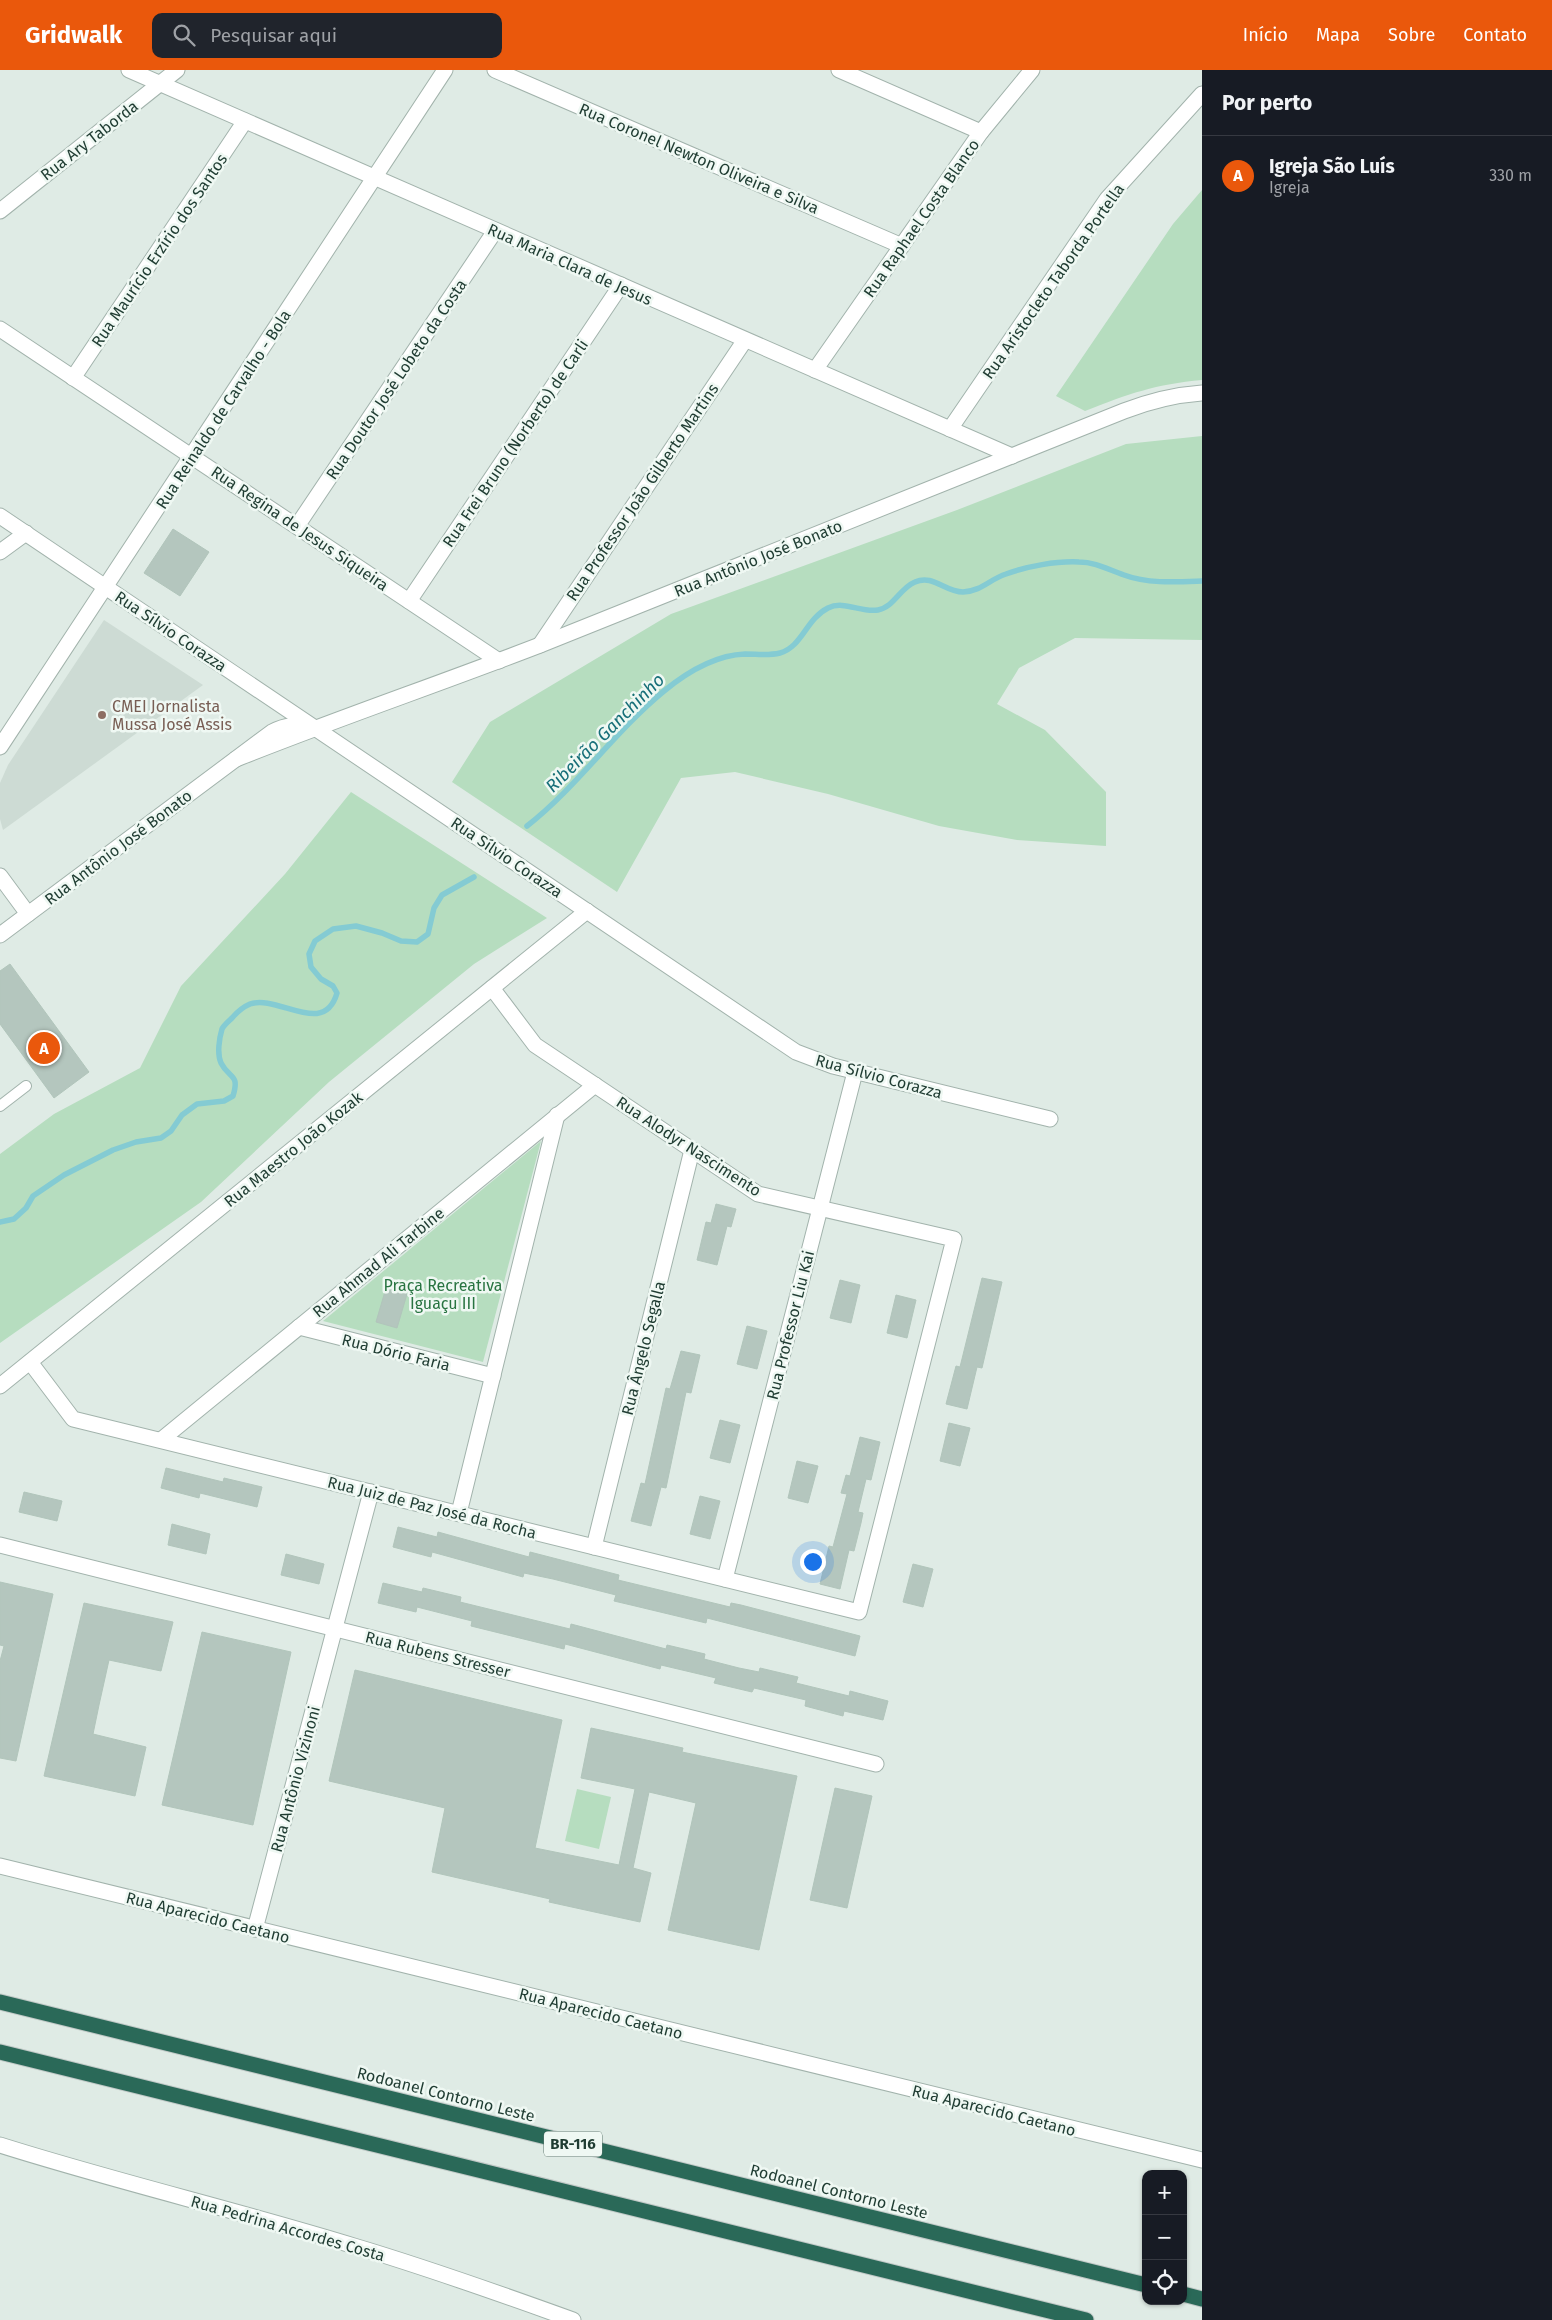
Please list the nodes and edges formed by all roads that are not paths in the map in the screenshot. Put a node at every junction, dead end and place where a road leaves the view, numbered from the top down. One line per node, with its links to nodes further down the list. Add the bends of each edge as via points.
1 (129, 70): 7 (street, Rua Maria Clara de Jesus)
2 (177, 70): 7 (street, Rua Ary Taborda)
3 (445, 70): 11 (street, Rua Reinaldo de Carvalho - Bola)
4 (495, 70): 14 (street, Rua Coronel Newton Oliveira e Silva)
5 (840, 70): 10 (street)
6 (1032, 70): 10 (street, Rua Raphael Costa Blanco)
7 (159, 84): 9 (street, Rua Maria Clara de Jesus); 12 (street, Rua Ary Taborda)
8 (1202, 94): 21 (street, Rua Aristocleto Taborda Portella, via 1108,198)
9 (245, 122): 11 (street, Rua Maria Clara de Jesus); 19 (street, Rua Maurício Erzírio dos Santos)
10 (981, 132): 14 (street, Rua Raphael Costa Blanco)
11 (374, 178): 13 (street, Rua Maria Clara de Jesus); 22 (street, Rua Reinaldo de Carvalho - Bola)
12 (0, 210)
13 (496, 231): 15 (street, Rua Maria Clara de Jesus); 25 (street, Rua Doutor José Lobeto da Costa)
14 (902, 246): 18 (street, Rua Raphael Costa Blanco)
15 (621, 285): 17 (street, Rua Maria Clara de Jesus); 29 (street, Rua Frei Bruno (Norberto) de Carli)
16 (0, 330): 19 (street, Rua Regina de Jesus Siqueira)
17 (745, 340): 18 (street, Rua Maria Clara de Jesus); 30 (street, Rua Professor João Gilberto Martins)
18 (815, 370): 21 (street, Rua Maria Clara de Jesus)
19 (73, 378): 22 (street, Rua Regina de Jesus Siqueira)
20 (1202, 393): 23 (street, Rua Antônio José Bonato, via 1155,400)
21 (950, 429): 23 (street, Rua Maria Clara de Jesus)
22 (191, 456): 25 (street, Rua Regina de Jesus Siqueira); 28 (street, Rua Reinaldo de Carvalho - Bola)
23 (1012, 456): 30 (street, Rua Antônio José Bonato)
24 (0, 516): 26 (street, Rua Sílvio Corazza)
25 (297, 526): 29 (street, Rua Regina de Jesus Siqueira)
26 (26, 533): 27 (street); 28 (street, Rua Sílvio Corazza)
27 (0, 552)
28 (105, 587): 32 (street, Rua Sílvio Corazza); 33 (street, Rua Reinaldo de Carvalho - Bola)
29 (409, 601): 31 (street, Rua Regina de Jesus Siqueira)
30 (540, 645): 31 (street, Rua Antônio José Bonato)
31 (499, 661): 32 (street, Rua Antônio José Bonato)
32 (314, 727): 35 (street, Rua Sílvio Corazza); 36 (street, Rua Antônio José Bonato, via 236,759)
33 (0, 747)
34 (0, 876): 36 (street)
35 (587, 911): 38 (street, Rua Maestro João Kozak); 39 (street, Rua Sílvio Corazza, via 796,1052)
36 (28, 914): 37 (street, Rua Antônio José Bonato)
37 (0, 935)
38 (492, 988): 40 (street, Rua Alodyr Nascimento, via 535,1044); 48 (street, Rua Maestro João Kozak)
39 (855, 1072): 44 (street, Rua Sílvio Corazza); 46 (street, Rua Professor Liu Kai)
40 (595, 1085): 43 (street, Rua Ahmad Ali Tarbine); 45 (street, Rua Alodyr Nascimento)
41 (26, 1086): 42 (lane)
42 (0, 1106)
43 (557, 1115): 47 (street, Rua Ahmad Ali Tarbine); 49 (street)
44 (1050, 1119)
45 (692, 1150): 46 (street, Rua Alodyr Nascimento, via 758,1194); 55 (street, Rua Ângelo Segalla)
46 (820, 1208): 56 (street, Rua Professor Liu Kai); 57 (street, Rua Alodyr Nascimento, via 954,1239)
47 (299, 1327): 49 (street, Rua Dório Faria); 51 (street, Rua Ahmad Ali Tarbine)
48 (30, 1362): 50 (street, Rua Maestro João Kozak); 51 (street, Rua Juiz de Paz José da Rocha, via 73,1419)
49 (493, 1376): 53 (street)
50 (0, 1386)
51 (161, 1440): 52 (street, Rua Juiz de Paz José da Rocha)
52 (371, 1492): 53 (street, Rua Juiz de Paz José da Rocha); 58 (street, Rua Antônio Vizinoni)
53 (459, 1513): 55 (street, Rua Juiz de Paz José da Rocha)
54 (0, 1545): 58 (street, Rua Rubens Stresser)
55 (594, 1547): 56 (street, Rua Juiz de Paz José da Rocha)
56 (725, 1579): 57 (street, Rua Juiz de Paz José da Rocha)
57 (860, 1612)
58 (335, 1628): 59 (street, Rua Rubens Stresser); 61 (street, Rua Antônio Vizinoni)
59 (876, 1764)
60 (0, 1866): 61 (street, Rua Aparecido Caetano)
61 (255, 1929): 65 (street, Rua Aparecido Caetano)
62 (0, 2002): 66 (highway, Rodoanel Contorno Leste / BR-116)
63 (0, 2052): 70 (highway)
64 (0, 2145): 69 (street, Rua Pedrina Accordes Costa, via 80,2171 352,2245)
65 (1202, 2160)
66 (1142, 2284)
67 (1187, 2295): 68 (highway)
68 (1202, 2299)
69 (573, 2320)
70 (1086, 2320)

